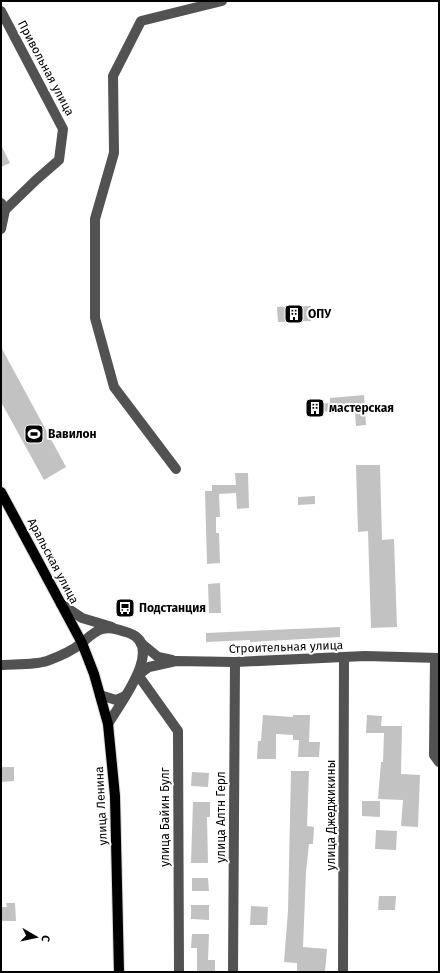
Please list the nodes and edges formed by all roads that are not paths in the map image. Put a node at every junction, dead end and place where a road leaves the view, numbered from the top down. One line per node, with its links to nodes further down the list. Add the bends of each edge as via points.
1 (222, 1): 5 (street, via 141,21 113,76 114,153 95,219 95,318 114,387)
2 (1, 11): 3 (street, Привольная улица, via 63,129 59,160)
3 (3, 206): 4 (street)
4 (1, 229)
5 (176, 469)
6 (1, 492): 7 (main road, Аральская улица)
7 (61, 604): 8 (street, via 82,618); 9 (main road, Аральская улица)
8 (116, 628): 9 (street, via 92,633); 10 (street, via 133,634)
9 (82, 643): 15 (street, via 46,662); 17 (main road, улица Ленина)
10 (141, 643): 13 (street, via 158,657); 16 (street, Строительная улица, via 143,659)
11 (344, 657): 12 (street, Строительная улица); 14 (street, Строительная улица); 24 (street, улица Джеджикины)
12 (437, 658): 20 (street, via 434,755)
13 (176, 661): 14 (street, Строительная улица); 16 (street, Строительная улица, via 149,667)
14 (235, 662): 23 (street, улица Алтн Герл)
15 (1, 665)
16 (138, 675): 18 (street, Строительная улица); 22 (street, улица Байин Булг, via 178,730)
17 (100, 695): 18 (street, via 116,700); 19 (main road, улица Ленина)
18 (125, 696): 19 (street, Строительная улица)
19 (108, 724): 21 (main road, улица Ленина, via 115,796)
20 (439, 762)
21 (119, 972)
22 (179, 972)
23 (232, 972)
24 (343, 972)

